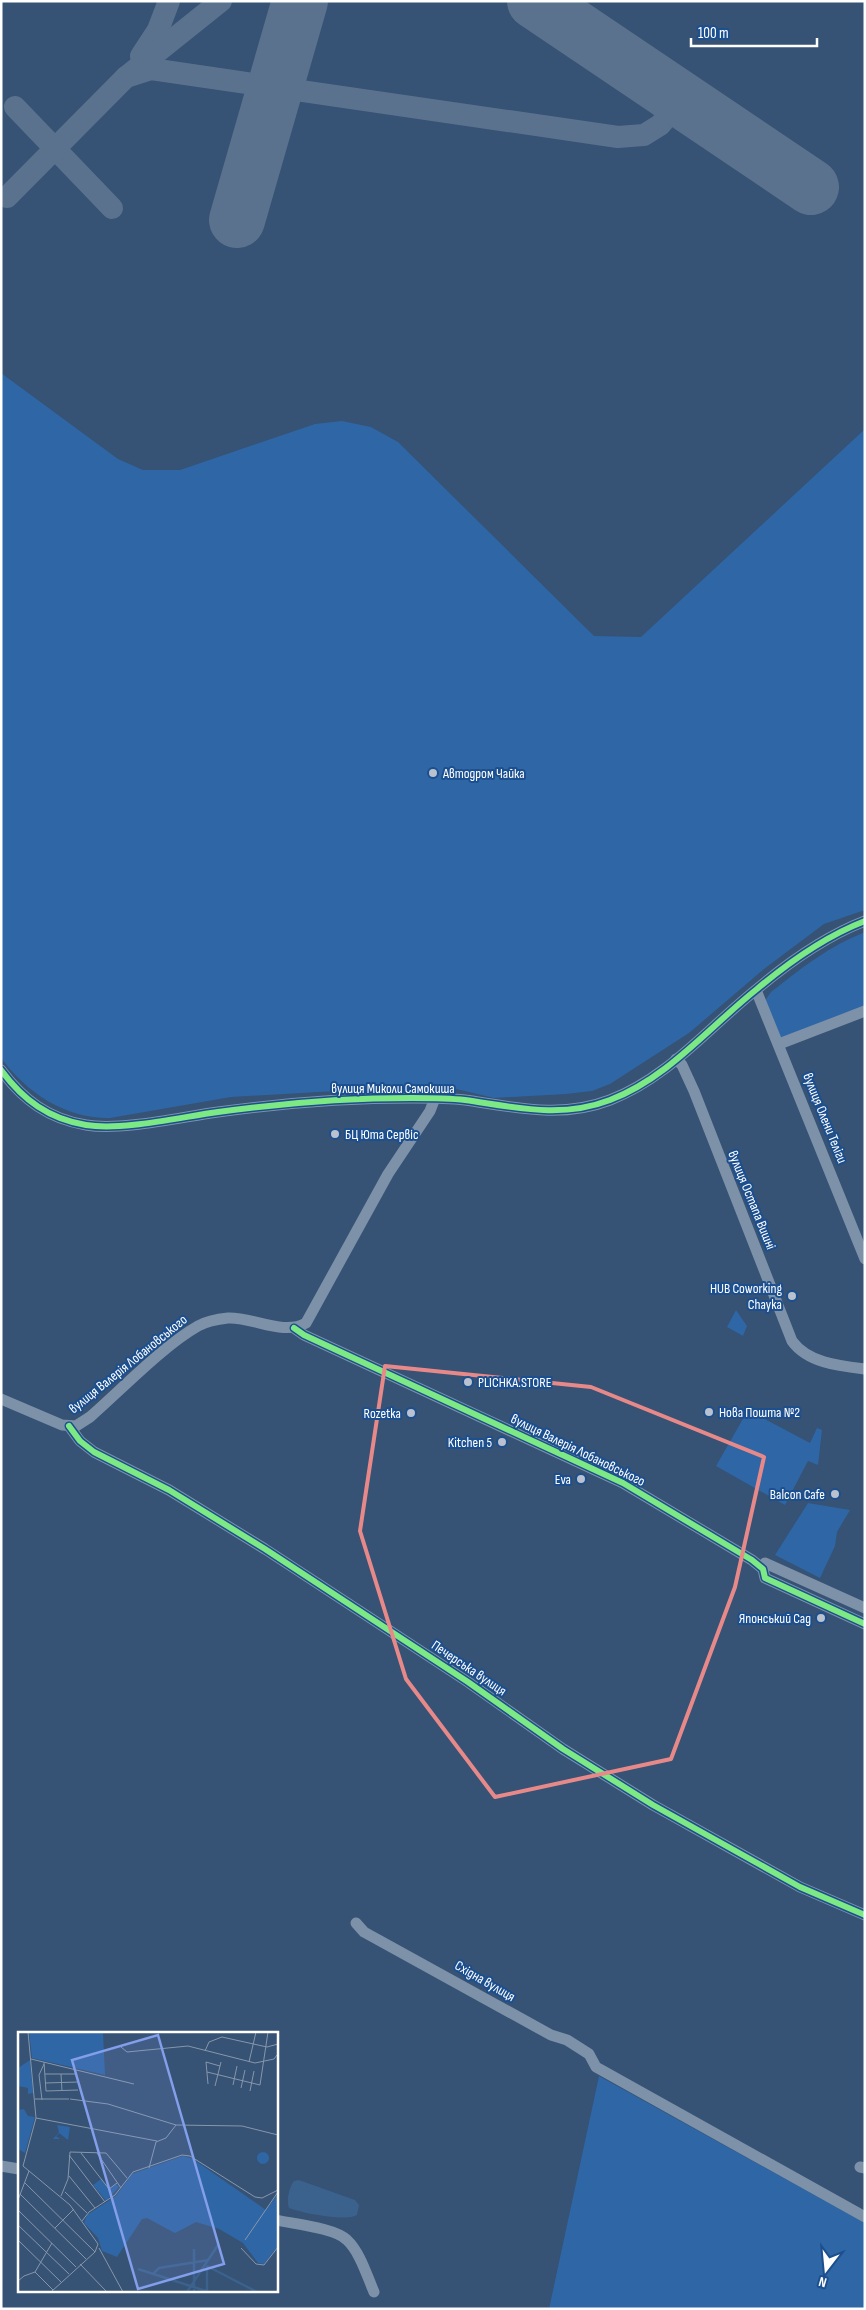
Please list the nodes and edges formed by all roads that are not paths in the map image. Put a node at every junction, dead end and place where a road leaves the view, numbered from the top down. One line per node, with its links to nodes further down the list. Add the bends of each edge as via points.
1 (865, 921): 2 (street, вулиця Миколи Самокиша, via 816,948)
2 (756, 990): 4 (street, вулиця Олени Теліги); 5 (street, вулиця Миколи Самокиша)
3 (865, 1011): 4 (street)
4 (779, 1044): 8 (street, вулиця Олени Теліги)
5 (676, 1059): 7 (street, вулиця Миколи Самокиша, via 626,1093 577,1109 538,1112); 10 (street, вулиця Остапа Вишні, via 694,1091 792,1341 800,1352 835,1366)
6 (1, 1070): 7 (street, вулиця Миколи Самокиша, via 23,1096 43,1111 69,1121 98,1126 306,1102)
7 (435, 1098): 9 (street, via 430,1111 388,1174 315,1309 306,1323)
8 (865, 1259)
9 (294, 1328): 12 (street, вулиця Валерія Лобановського, via 238,1318 218,1319 200,1325 170,1346 90,1417 76,1426); 13 (street, вулиця Валерія Лобановського, via 313,1340 623,1483)
10 (865, 1369)
11 (1, 1399): 12 (street, Печерська вулиця)
12 (69, 1426): 16 (street, Печерська вулиця, via 94,1452 169,1490 265,1548 564,1749 654,1805 800,1887)
13 (762, 1568): 14 (street, вулиця Валерія Лобановського, via 766,1563); 15 (street, вулиця Валерія Лобановського, via 765,1578)
14 (865, 1608)
15 (865, 1624)
16 (865, 1915)
17 (356, 1924): 20 (street, Східна вулиця, via 364,1932 551,2035 567,2040 589,2054 596,2067)
18 (1, 2166): 19 (street)
19 (18, 2169)
20 (865, 2217)
21 (278, 2220): 22 (street, via 333,2233 347,2240)
22 (374, 2292)

